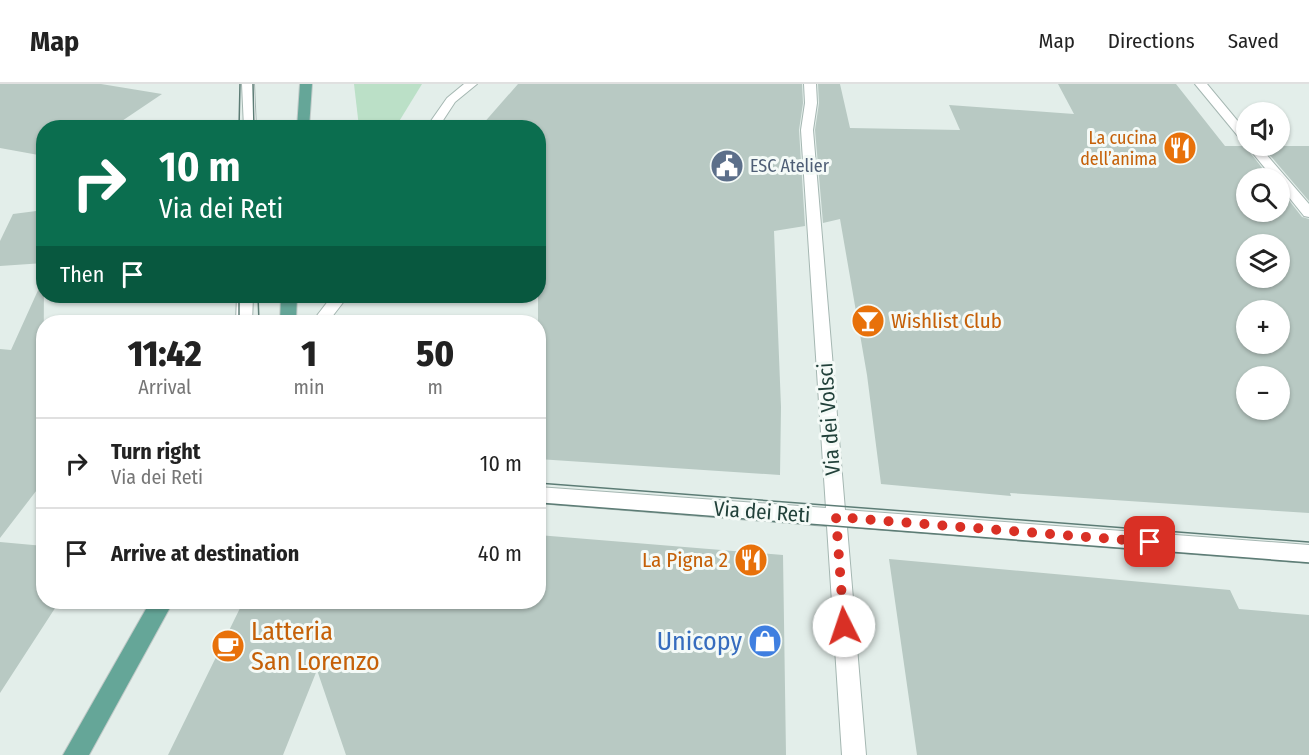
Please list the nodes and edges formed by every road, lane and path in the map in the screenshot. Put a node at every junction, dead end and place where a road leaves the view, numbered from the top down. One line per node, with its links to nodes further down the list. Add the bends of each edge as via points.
1 (248, 84): 8 (street)
2 (306, 84): 9 (main road)
3 (455, 84): 7 (street)
4 (471, 84): 7 (street)
5 (810, 84): 15 (street, Via dei Volsci, via 807,123)
6 (1202, 84): 11 (street)
7 (451, 100): 10 (street)
8 (250, 120)
9 (304, 120)
10 (437, 120)
11 (1236, 126)
12 (1261, 156): 13 (street)
13 (1309, 213)
14 (546, 496): 15 (street, Via dei Reti)
15 (836, 517): 16 (street, Via dei Reti); 19 (street, Via dei Volsci)
16 (1309, 554)
17 (158, 609): 18 (main road)
18 (75, 755)
19 (854, 755)

